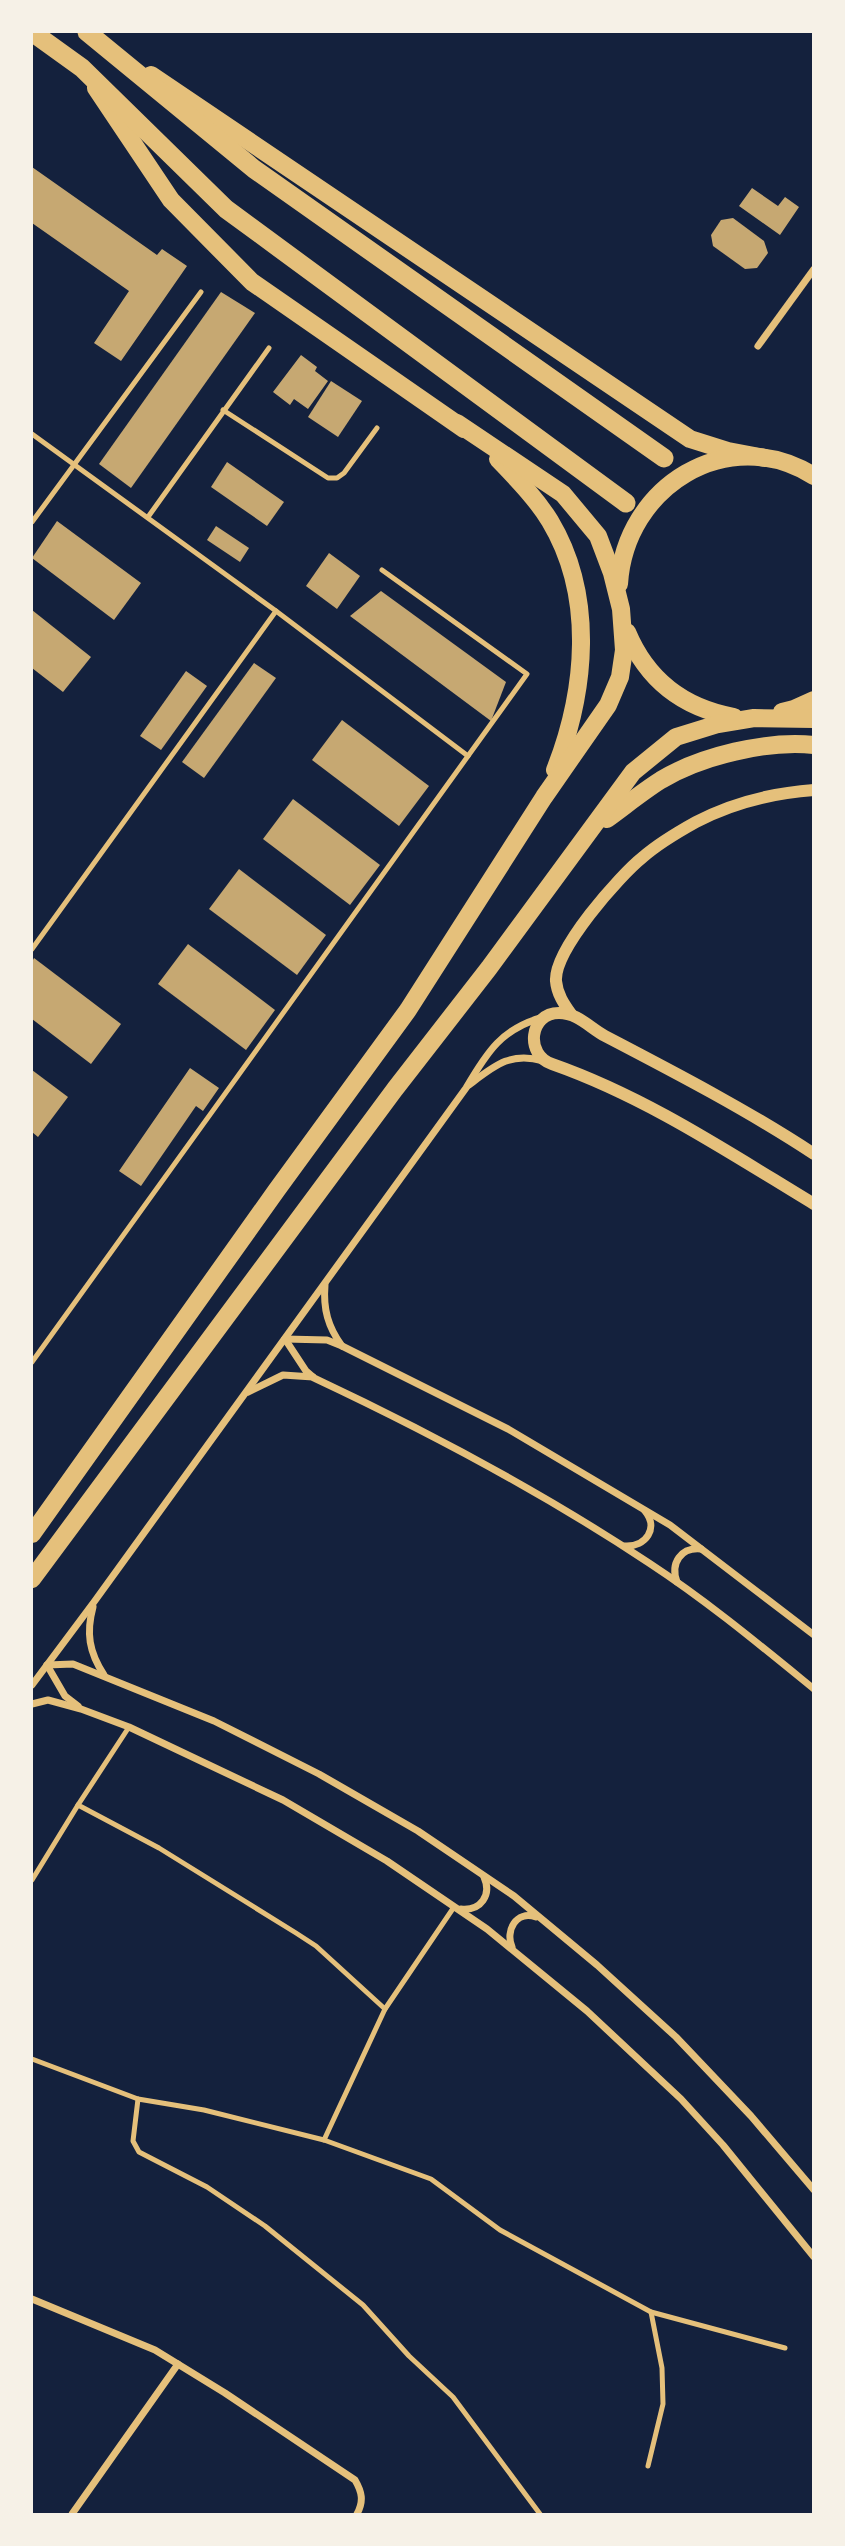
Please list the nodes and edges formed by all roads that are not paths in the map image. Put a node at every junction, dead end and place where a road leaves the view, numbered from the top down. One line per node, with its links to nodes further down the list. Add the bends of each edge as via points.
1 (32, 32): 3 (highway)
2 (94, 36): 12 (highway, via 254,169); 13 (main road, via 690,439)
3 (82, 68): 9 (main road, via 171,200 252,282); 16 (highway, via 226,209)
4 (814, 270): 6 (street)
5 (201, 292): 14 (lane)
6 (758, 346)
7 (269, 348): 8 (lane)
8 (223, 410): 10 (lane, via 328,478 344,473); 17 (lane)
9 (457, 423): 20 (main road, via 563,494 597,536); 28 (main road, via 524,486 549,519 567,554 577,593 580,673 575,707)
10 (377, 428)
11 (32, 434): 14 (lane)
12 (664, 458)
13 (765, 458): 15 (main road); 20 (main road, via 743,457 700,466 663,489 635,523 626,544)
14 (73, 464): 17 (lane); 18 (lane)
15 (814, 476)
16 (626, 503)
17 (148, 517): 21 (lane)
18 (32, 522)
19 (382, 570): 26 (lane, via 527,674)
20 (621, 609): 23 (main road, via 634,649 675,695 713,713); 28 (main road, via 624,650 620,677 608,705)
21 (276, 611): 26 (lane); 30 (lane)
22 (814, 700): 23 (main road)
23 (754, 718): 24 (main road); 29 (main road, via 676,737 633,772)
24 (814, 719)
25 (814, 745): 29 (main road, via 754,748 707,760 663,779)
26 (468, 756): 41 (lane)
27 (814, 790): 31 (street, via 782,792 732,807 698,821 640,858 575,934 558,965 560,998)
28 (544, 797): 45 (main road, via 408,1010)
29 (591, 832): 48 (main road)
30 (32, 949)
31 (571, 1014): 32 (street); 35 (street)
32 (544, 1016): 33 (street, via 533,1037 536,1051); 34 (street, via 524,1022 501,1038)
33 (547, 1062): 34 (street, via 527,1056 510,1059); 36 (street, via 645,1102)
34 (466, 1088): 38 (street)
35 (814, 1154)
36 (807, 1197): 37 (street)
37 (814, 1204)
38 (325, 1284): 39 (street); 40 (street, via 331,1331)
39 (285, 1339): 40 (street, via 327,1340); 42 (street); 43 (street)
40 (342, 1346): 44 (street, via 508,1429)
41 (32, 1362)
42 (314, 1378): 43 (street, via 283,1375); 46 (street, via 493,1469)
43 (245, 1394): 50 (street)
44 (643, 1508): 46 (street, via 651,1521 645,1541 632,1546); 47 (street)
45 (32, 1534)
46 (618, 1544): 49 (street)
47 (707, 1553): 49 (street, via 694,1549 681,1555 674,1567); 51 (street)
48 (32, 1579)
49 (681, 1586): 55 (street)
50 (94, 1602): 52 (street); 53 (street, via 89,1643)
51 (814, 1635)
52 (47, 1665): 53 (street, via 73,1664); 54 (street); 57 (street, via 65,1696)
53 (105, 1675): 60 (street, via 214,1721 319,1774)
54 (32, 1685)
55 (814, 1689)
56 (32, 1704): 57 (street, via 48,1700)
57 (81, 1709): 58 (street)
58 (129, 1727): 59 (lane); 62 (street, via 283,1800)
59 (78, 1805): 61 (lane); 65 (lane, via 159,1848 296,1933)
60 (481, 1874): 62 (street, via 487,1892 481,1904 468,1910); 63 (street)
61 (32, 1880)
62 (454, 1907): 64 (street); 65 (lane)
63 (543, 1920): 64 (street, via 530,1914 516,1920 509,1939); 69 (street, via 676,2037)
64 (516, 1951): 70 (street, via 681,2099)
65 (385, 2009): 68 (lane)
66 (32, 2059): 67 (lane)
67 (138, 2099): 68 (lane); 78 (lane, via 133,2141 139,2152 207,2187 256,2220 363,2305 453,2397)
68 (324, 2140): 72 (lane, via 431,2179 500,2230)
69 (814, 2190)
70 (814, 2257)
71 (32, 2300): 74 (street, via 144,2345)
72 (652, 2312): 73 (lane); 75 (lane, via 663,2404)
73 (785, 2347)
74 (178, 2364): 76 (street); 77 (street, via 355,2480 362,2492)
75 (648, 2466)
76 (72, 2515)
77 (357, 2515)
78 (540, 2515)

